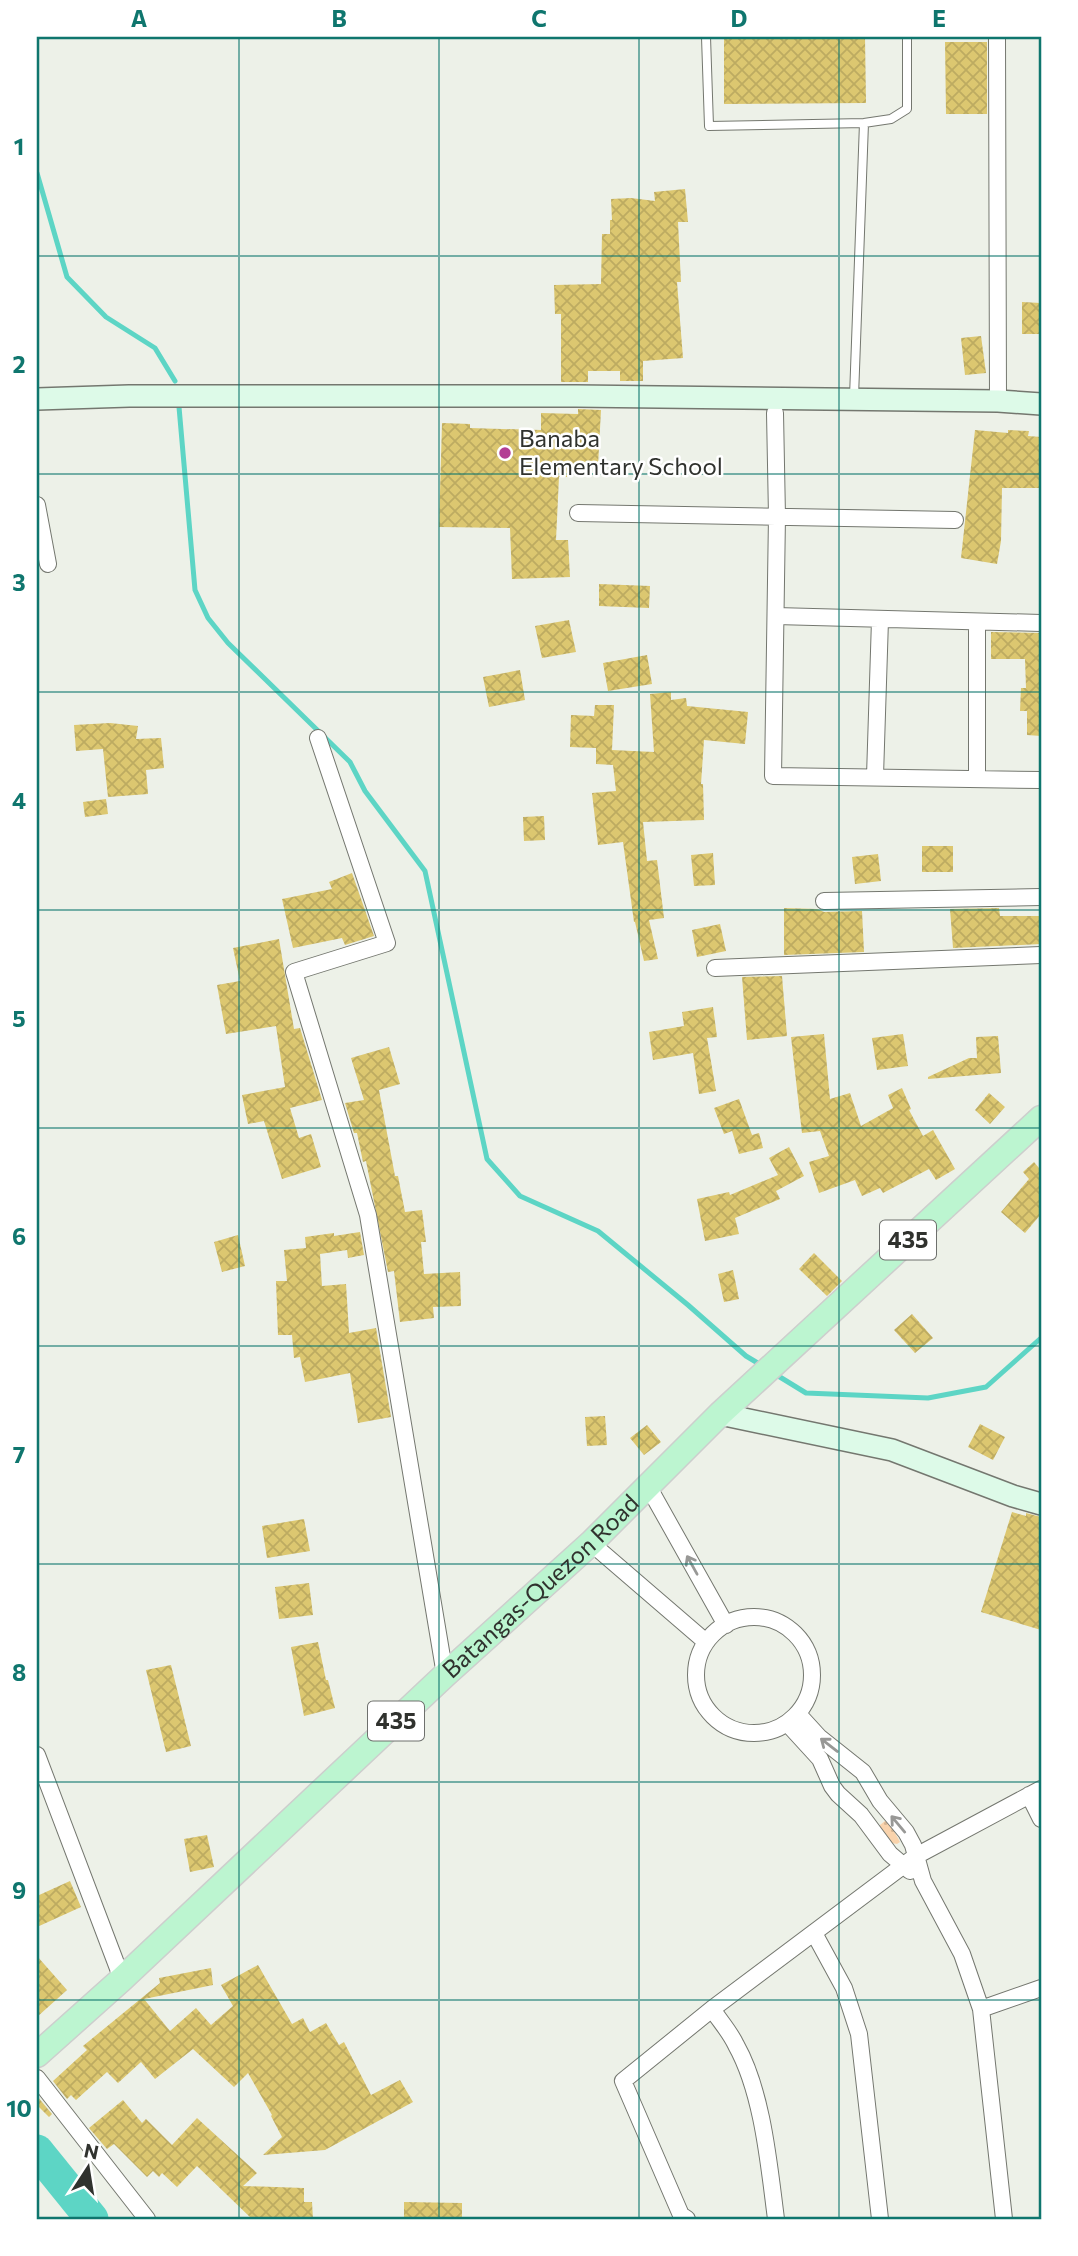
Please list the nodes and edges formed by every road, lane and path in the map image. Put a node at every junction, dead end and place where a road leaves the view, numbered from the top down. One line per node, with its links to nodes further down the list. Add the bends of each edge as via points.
1 (706, 37): 4 (lane, via 709,126)
2 (907, 37): 4 (lane, via 907,109 891,119)
3 (997, 37): 7 (street)
4 (864, 123): 5 (lane)
5 (854, 399): 6 (street, via 129,396); 7 (street)
6 (37, 400)
7 (998, 401): 8 (street)
8 (1041, 404)
9 (775, 413): 12 (street)
10 (37, 505): 14 (street)
11 (578, 513): 12 (street)
12 (777, 516): 13 (street); 15 (street)
13 (955, 520)
14 (48, 564)
15 (776, 616): 16 (street); 20 (street, via 774,776)
16 (880, 620): 17 (street); 20 (street)
17 (977, 622): 18 (street); 21 (street)
18 (1041, 623)
19 (318, 738): 34 (street, via 387,943 294,972 368,1215)
20 (875, 776): 21 (street)
21 (977, 778): 22 (street)
22 (1041, 779)
23 (1041, 897): 24 (street)
24 (824, 901)
25 (1041, 955): 26 (street)
26 (715, 968)
27 (1041, 1118): 28 (main road, Batangas-Quezon Road / 435)
28 (720, 1414): 29 (main road, Batangas-Quezon Road / 435); 30 (street, via 892,1450)
29 (648, 1486): 31 (main road, Batangas-Quezon Road / 435); 32 (street, one-way to 29)
30 (1041, 1504)
31 (591, 1543): 33 (street); 34 (main road, Batangas-Quezon Road / 435)
32 (726, 1625): 33 (street); 35 (street, via 741,1618 775,1620 802,1640 810,1656 812,1689)
33 (706, 1642): 35 (street, via 698,1659 700,1697 724,1726 761,1734)
34 (445, 1675): 43 (main road, Batangas-Quezon Road / 435)
35 (793, 1719): 38 (street, one-way to 35, via 863,1772); 39 (street, via 832,1786)
36 (37, 1755): 43 (street)
37 (1035, 1792): 40 (street); 41 (street)
38 (880, 1801): 39 (street); 41 (street, one-way to 38, via 906,1832)
39 (861, 1815): 41 (street, via 885,1849)
40 (1041, 1819)
41 (909, 1861): 42 (street); 46 (street, via 962,1954)
42 (814, 1933): 45 (street); 52 (street, via 844,1988 859,2034)
43 (122, 1979): 47 (main road, Batangas-Quezon Road / 435)
44 (1041, 1988): 46 (street)
45 (712, 2009): 50 (street, via 623,2081 681,2215); 51 (street, via 737,2046 754,2090)
46 (981, 2009): 53 (street)
47 (37, 2055)
48 (37, 2078): 49 (street)
49 (147, 2219)
50 (687, 2219)
51 (776, 2219)
52 (880, 2219)
53 (1004, 2219)

